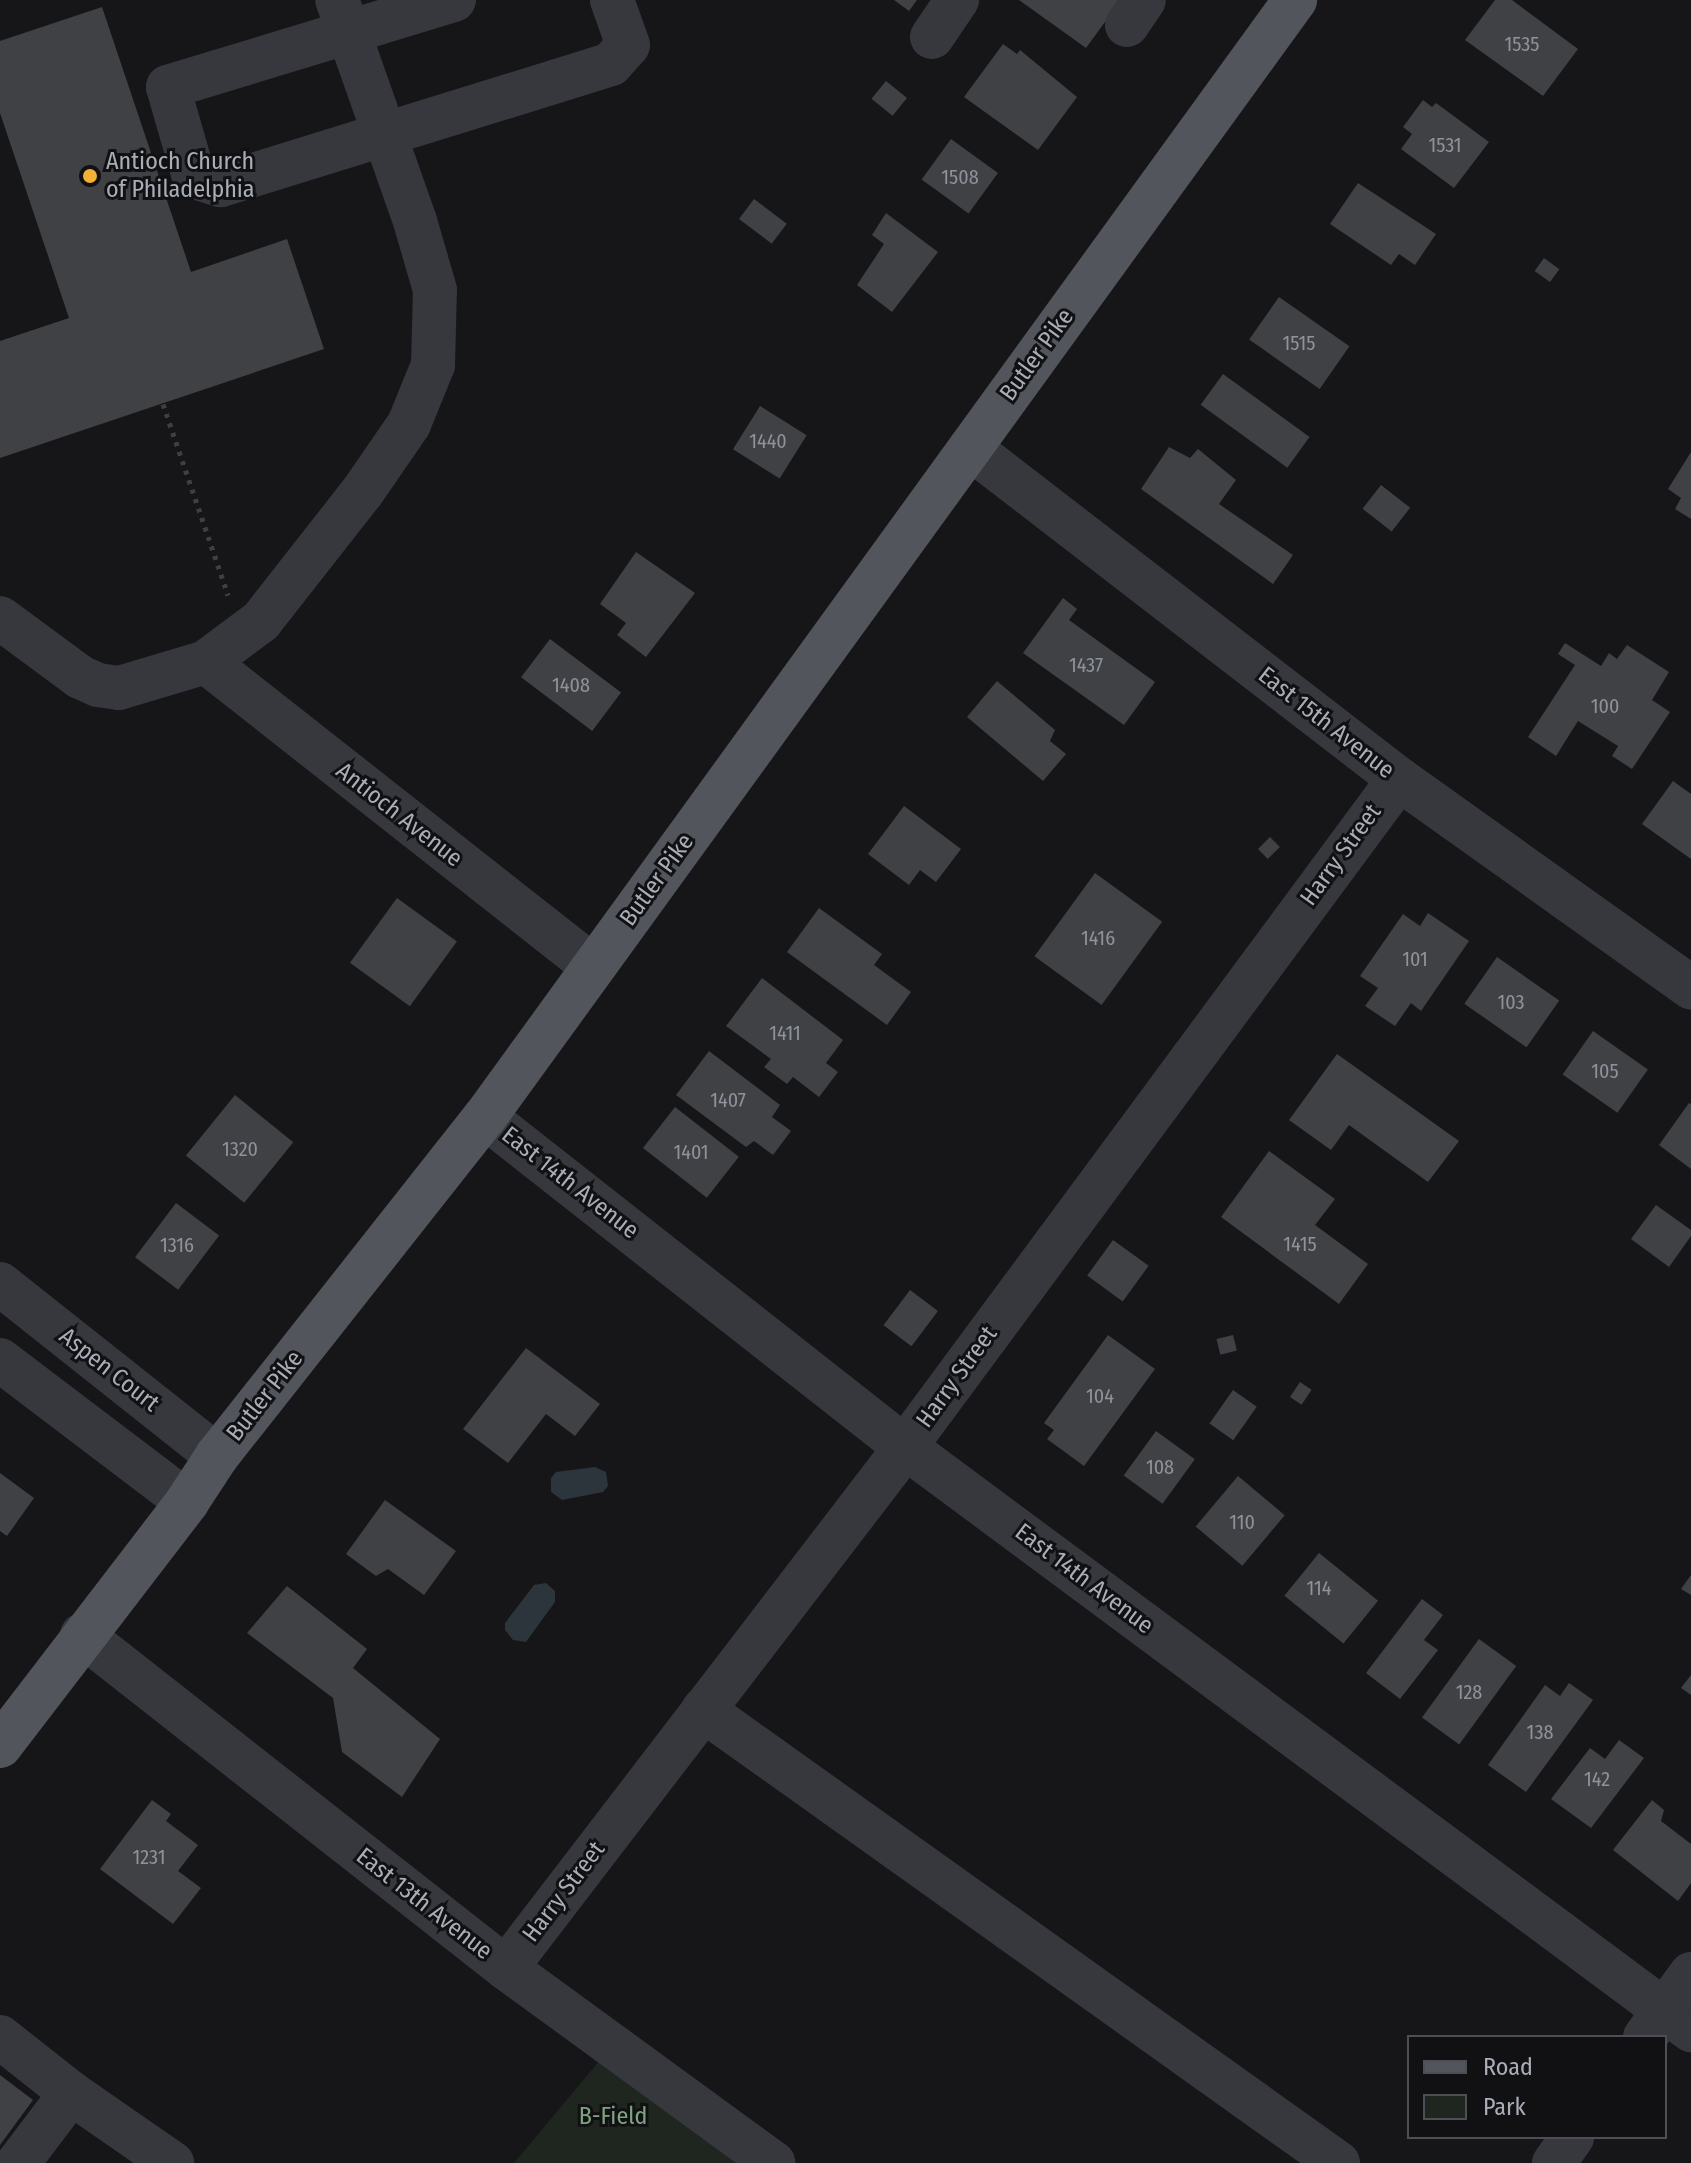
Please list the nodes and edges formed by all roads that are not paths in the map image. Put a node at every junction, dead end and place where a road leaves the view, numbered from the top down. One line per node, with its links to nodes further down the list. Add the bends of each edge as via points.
1 (454, 0): 5 (street)
2 (612, 0): 7 (street, via 628,45 611,64)
3 (957, 0): 6 (street)
4 (1295, 0): 8 (main road, Butler Pike)
5 (342, 15): 7 (street); 7 (street, via 168,87 194,177 221,185)
6 (932, 37)
7 (384, 135): 10 (street, via 435,290 433,365 409,424 363,491 261,621)
8 (970, 448): 11 (street, East 15th Avenue); 12 (main road, Butler Pike)
9 (0, 618): 10 (street, via 98,685 119,688)
10 (206, 662): 12 (street, Antioch Avenue)
11 (1399, 779): 13 (street, East 15th Avenue); 17 (street, Harry Street)
12 (593, 967): 14 (main road, Butler Pike)
13 (1691, 987)
14 (485, 1117): 17 (street, East 14th Avenue); 18 (main road, Butler Pike)
15 (0, 1284): 18 (street, Aspen Court)
16 (0, 1360): 19 (street)
17 (905, 1447): 21 (street, Harry Street); 25 (street, East 14th Avenue)
18 (217, 1456): 19 (main road, Butler Pike)
19 (187, 1502): 20 (main road, Butler Pike)
20 (82, 1635): 22 (main road, Butler Pike); 23 (street, East 13th Avenue)
21 (703, 1710): 23 (street, Harry Street); 32 (street)
22 (0, 1746)
23 (506, 1968): 31 (street, East 13th Avenue)
24 (1691, 1974): 25 (street)
25 (1667, 2025)
26 (0, 2037): 27 (street)
27 (71, 2093): 29 (street); 30 (street)
28 (1571, 2139): 33 (street)
29 (18, 2163)
30 (172, 2163)
31 (773, 2163)
32 (1338, 2163)
33 (1554, 2163)

